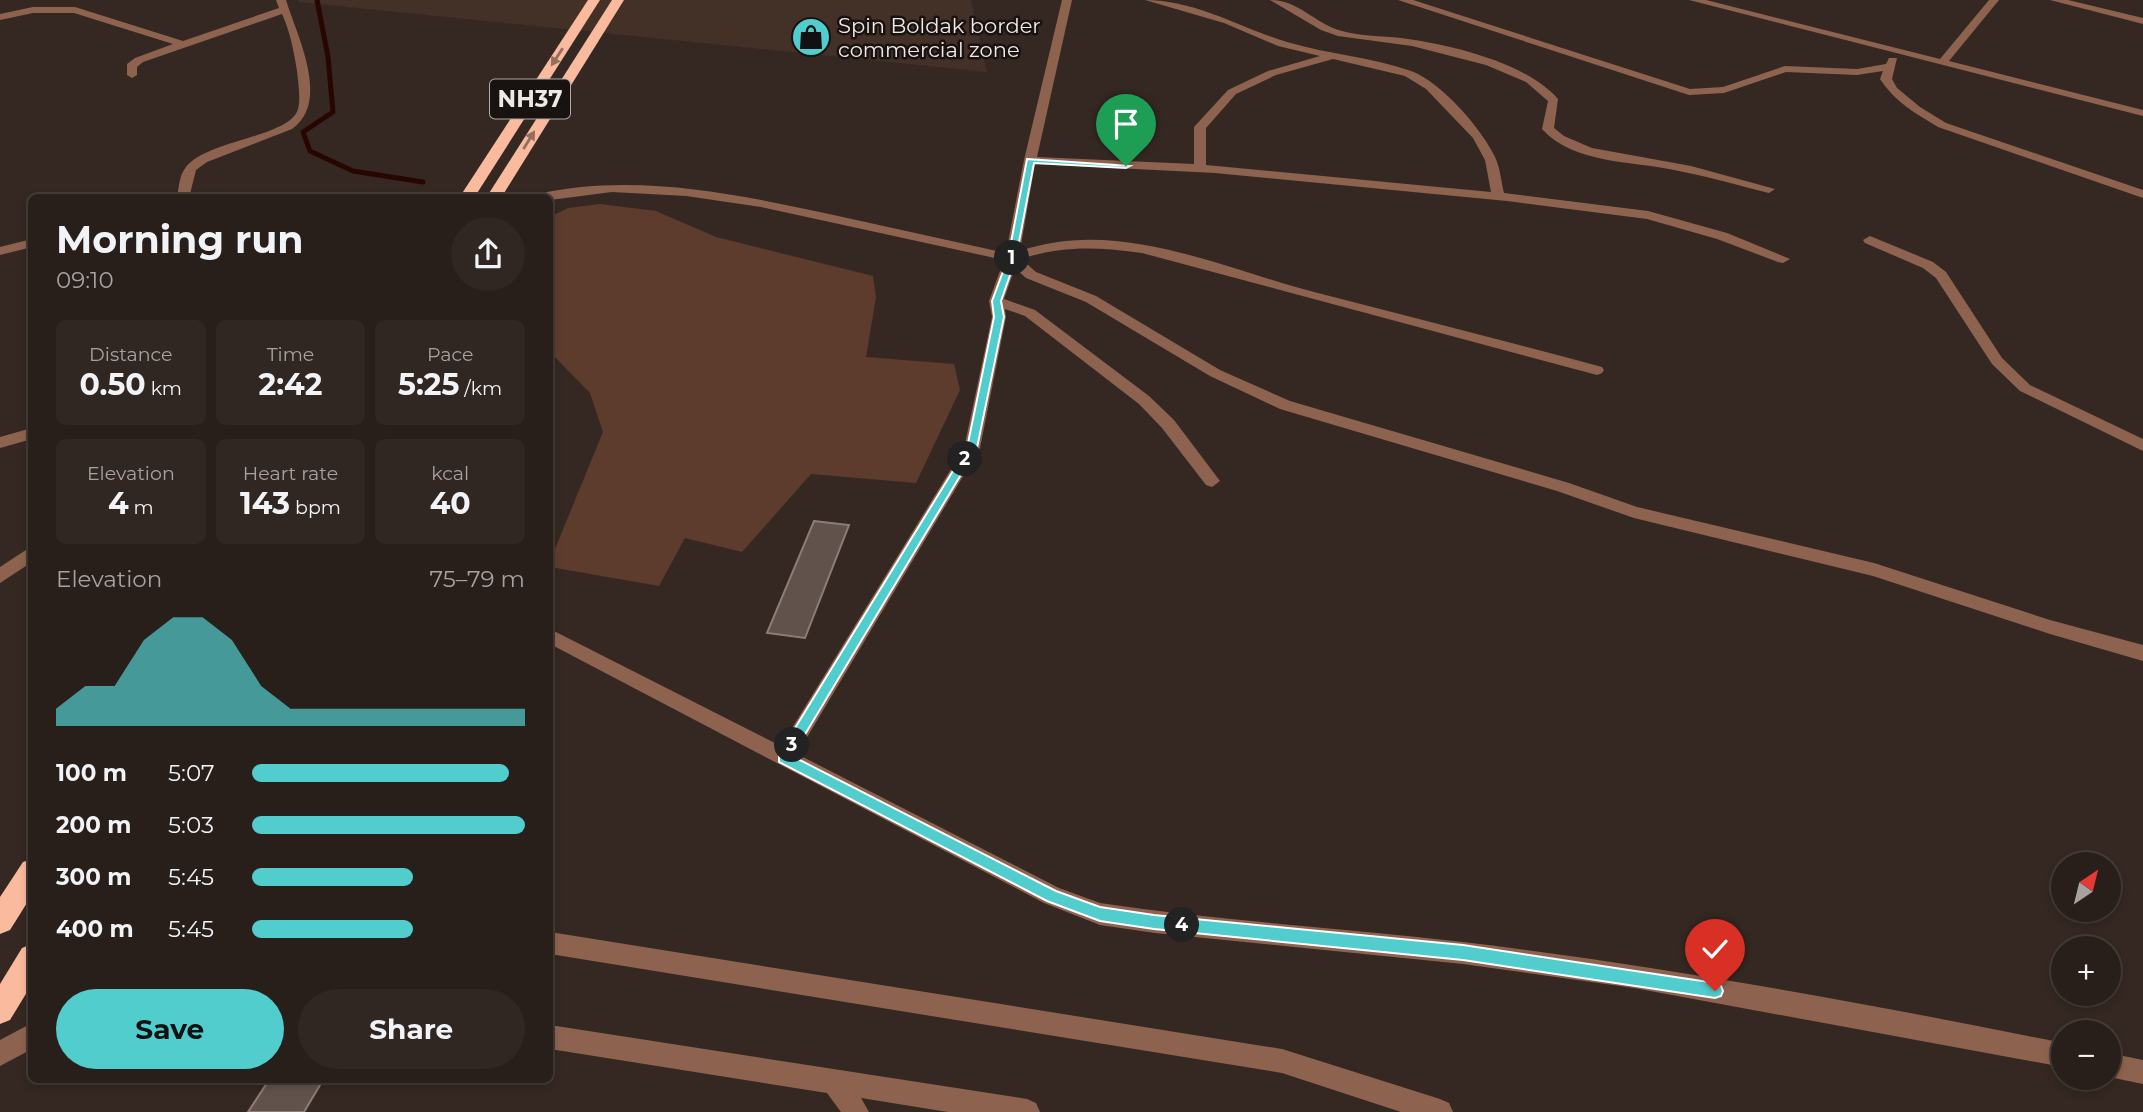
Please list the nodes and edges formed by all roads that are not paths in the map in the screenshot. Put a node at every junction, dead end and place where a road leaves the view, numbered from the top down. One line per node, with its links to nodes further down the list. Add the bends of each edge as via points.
1 (31, 0): 12 (street)
2 (594, 0): 26 (highway, NH37, one-way to 26)
3 (618, 0): 27 (highway, NH37, one-way to 3)
4 (1067, 0): 22 (street)
5 (1150, 0): 17 (street)
6 (1275, 0): 24 (street, via 1334,32 1412,43 1528,79 1549,91 1554,101 1548,129 1559,140 1606,155)
7 (1404, 0): 19 (street, via 1689,92 1724,90 1785,69 1857,72)
8 (1694, 0): 16 (street)
9 (1994, 0): 18 (street)
10 (2055, 0): 14 (street)
11 (282, 5): 15 (street); 25 (street, via 291,21 304,78 304,112 294,125 206,157 191,168)
12 (26, 11): 13 (street); 15 (street, via 75,10)
13 (0, 17)
14 (2143, 21)
15 (183, 44): 20 (street, via 139,60 131,66)
16 (1899, 51): 18 (street); 19 (street)
17 (1332, 56): 23 (street, via 1272,73 1232,92 1200,127); 30 (street, via 1409,74 1430,87 1478,136 1491,160)
18 (1943, 62): 21 (street)
19 (1889, 67): 29 (street, via 1886,79 1893,90 1941,125)
20 (132, 75)
21 (2143, 113)
22 (1030, 160): 23 (street); 34 (street)
23 (1200, 169): 30 (street)
24 (1769, 189)
25 (184, 194)
26 (469, 194)
27 (496, 194)
28 (553, 194): 34 (street, via 645,187 754,201)
29 (2143, 194)
30 (1498, 197): 35 (street, via 1648,215)
31 (1870, 240): 40 (street, via 1941,275 1997,361 2025,388)
32 (28, 244): 33 (street)
33 (0, 251)
34 (1012, 258): 36 (street); 37 (street, via 1066,244 1142,249); 45 (street, via 1031,275 1101,304 1214,373 1285,405 1634,512 1874,570)
35 (1783, 259)
36 (996, 301): 41 (street, via 1030,313 1144,400 1186,444); 46 (street, via 999,317 972,448)
37 (1597, 370)
38 (28, 434): 39 (street)
39 (0, 443)
40 (2143, 446)
41 (1212, 481)
42 (28, 555): 43 (street)
43 (0, 576)
44 (553, 638): 46 (street)
45 (2143, 653)
46 (784, 758): 54 (street, via 1052,896 1100,914 1463,953 1634,977)
47 (28, 877): 48 (highway)
48 (0, 921)
49 (553, 943): 59 (street, via 1282,1061)
50 (28, 964): 51 (highway)
51 (0, 1010)
52 (28, 1037): 55 (street)
53 (553, 1037): 58 (street)
54 (2051, 1053)
55 (0, 1054)
56 (2121, 1067): 57 (street)
57 (2143, 1072)
58 (833, 1081): 60 (street); 61 (street)
59 (1403, 1105): 62 (street)
60 (856, 1112)
61 (1027, 1112)
62 (1440, 1112)

